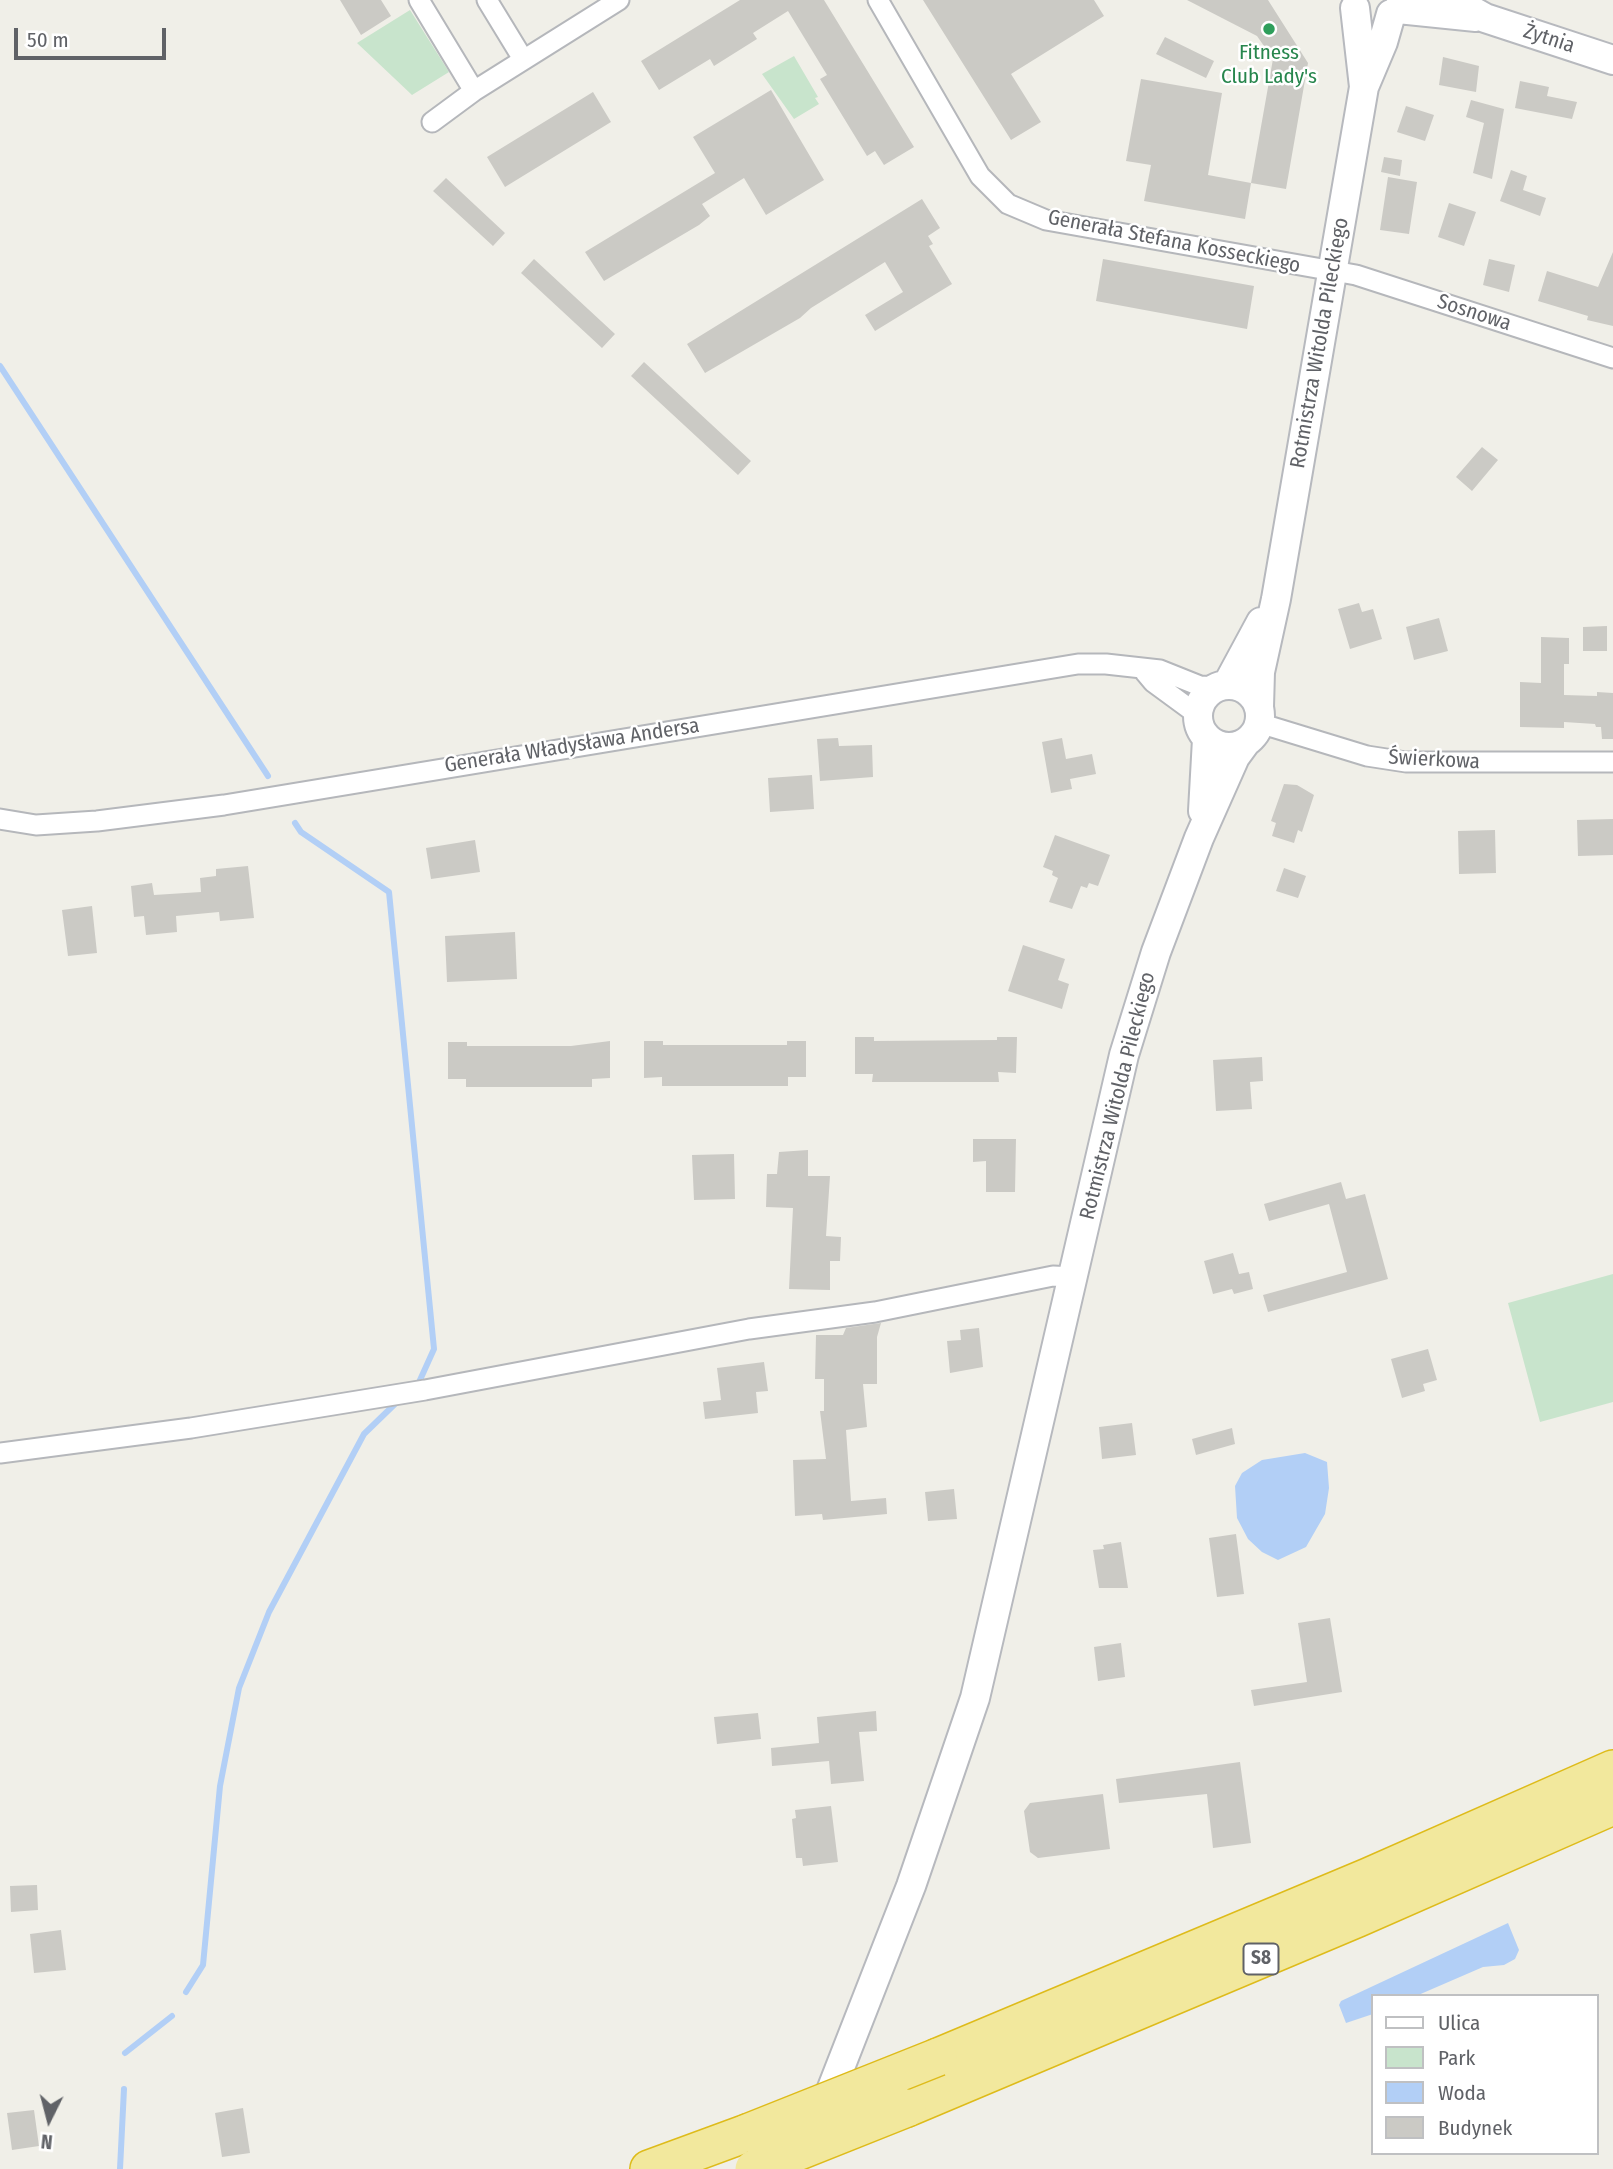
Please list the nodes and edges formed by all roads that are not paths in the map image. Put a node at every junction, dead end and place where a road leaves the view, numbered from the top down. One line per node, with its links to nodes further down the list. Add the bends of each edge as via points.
1 (419, 0): 12 (street)
2 (487, 0): 9 (street)
3 (619, 0): 9 (street)
4 (878, 0): 14 (street, Generała Stefana Kosseckiego, via 981,176 1008,204 1046,220)
5 (1454, 0): 8 (street, Żytnia)
6 (1352, 4): 7 (street, Żytnia, via 1366,15 1378,17); 11 (street, Rotmistrza Witolda Pileckiego)
7 (1398, 7): 8 (street, Żytnia); 11 (street, Rotmistrza Witolda Pileckiego)
8 (1485, 18): 10 (street, Żytnia)
9 (523, 59): 12 (street)
10 (1613, 60)
11 (1364, 87): 14 (street, Rotmistrza Witolda Pileckiego)
12 (474, 91): 13 (street)
13 (432, 122)
14 (1334, 270): 15 (street, Sosnowa); 16 (street, Rotmistrza Witolda Pileckiego)
15 (1613, 358)
16 (1276, 599): 18 (street, Rotmistrza Witolda Pileckiego); 19 (street, Rotmistrza Witolda Pileckiego, via 1260,672)
17 (1143, 670): 18 (street, Generała Władysława Andersa, via 1160,670 1200,686); 20 (street); 22 (street, Generała Władysława Andersa, via 1078,664 223,805 36,825)
18 (1222, 686): 19 (street, via 1247,690); 20 (street, via 1202,700)
19 (1255, 724): 20 (street, via 1226,747); 21 (street, Świerkowa, via 1367,756 1406,762); 23 (street, Rotmistrza Witolda Pileckiego)
20 (1203, 727): 23 (street, Rotmistrza Witolda Pileckiego)
21 (1613, 762)
22 (0, 819)
23 (1199, 838): 24 (street, Rotmistrza Witolda Pileckiego, via 1124,1055)
24 (1074, 1277): 25 (street, via 1053,1276 875,1312 750,1329 425,1390); 30 (street, Rotmistrza Witolda Pileckiego, via 975,1698 911,1886)
25 (0, 1453)
26 (1613, 1769): 28 (highway, S8, bridge, via 938,2057)
27 (1613, 1806): 29 (highway, S8, bridge, via 1359,1918)
28 (649, 2169)
29 (754, 2169)
30 (800, 2169)

